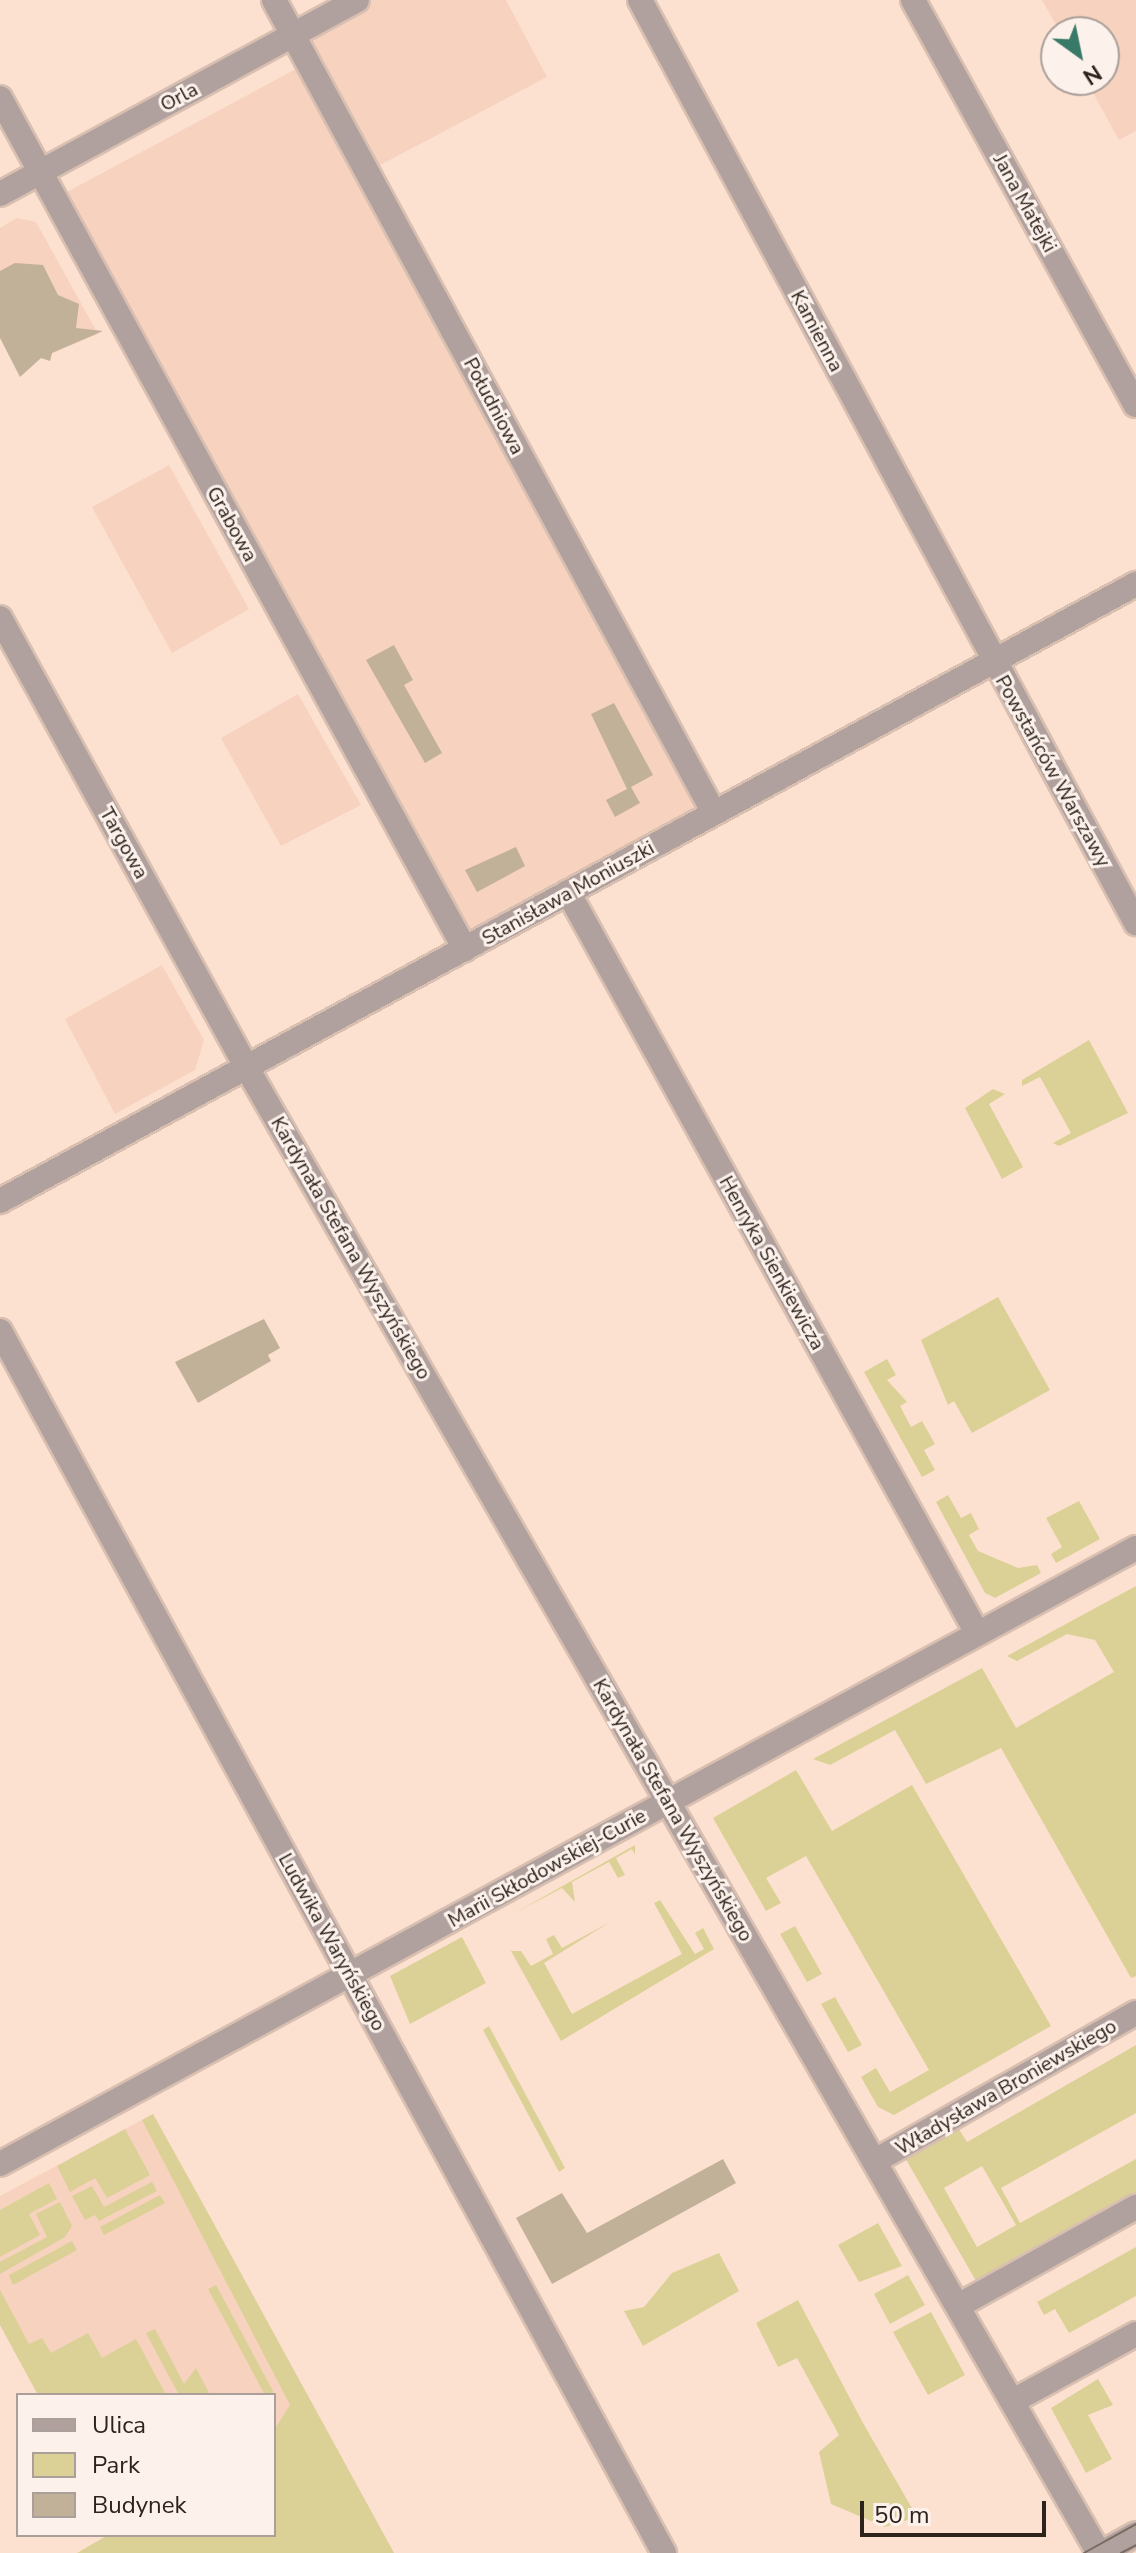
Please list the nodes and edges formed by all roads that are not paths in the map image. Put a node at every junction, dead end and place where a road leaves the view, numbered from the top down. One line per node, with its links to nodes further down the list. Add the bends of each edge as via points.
1 (274, 0): 5 (street, Południowa)
2 (357, 0): 5 (street, Orla)
3 (640, 0): 12 (street, Kamienna)
4 (913, 0): 9 (street, Jana Matejki)
5 (293, 36): 7 (street, Orla); 13 (street, Południowa)
6 (0, 98): 7 (street, Grabowa)
7 (40, 172): 8 (street, Orla); 16 (street, Grabowa)
8 (0, 194)
9 (1136, 405)
10 (1136, 584): 12 (street, Stanisława Moniuszki)
11 (0, 618): 17 (street, Targowa)
12 (993, 661): 13 (street, Stanisława Moniuszki); 15 (street, Powstańców Warszawy)
13 (714, 813): 14 (street, Stanisława Moniuszki)
14 (568, 892): 16 (street, Stanisława Moniuszki); 21 (street, Henryka Sienkiewicza)
15 (1136, 923)
16 (465, 949): 17 (street, Stanisława Moniuszki)
17 (247, 1068): 18 (street, Stanisława Moniuszki); 22 (street, Kardynała Stefana Wyszyńskiego)
18 (0, 1201)
19 (0, 1331): 23 (street, Ludwika Waryńskiego)
20 (1136, 1548): 21 (street, Marii Skłodowskiej-Curie)
21 (977, 1633): 22 (street, Marii Skłodowskiej-Curie)
22 (668, 1801): 23 (street, Marii Skłodowskiej-Curie); 25 (street, Kardynała Stefana Wyszyńskiego)
23 (350, 1975): 26 (street, Marii Skłodowskiej-Curie); 32 (street, Ludwika Waryńskiego)
24 (1136, 2013): 25 (street, Władysława Broniewskiego)
25 (875, 2161): 28 (street, Kardynała Stefana Wyszyńskiego)
26 (0, 2164)
27 (1136, 2207): 28 (street)
28 (958, 2306): 30 (street, Kardynała Stefana Wyszyńskiego)
29 (1136, 2334): 30 (street)
30 (1013, 2401): 33 (street, Kardynała Stefana Wyszyńskiego)
31 (1136, 2534): 33 (street)
32 (664, 2553)
33 (1100, 2553)

